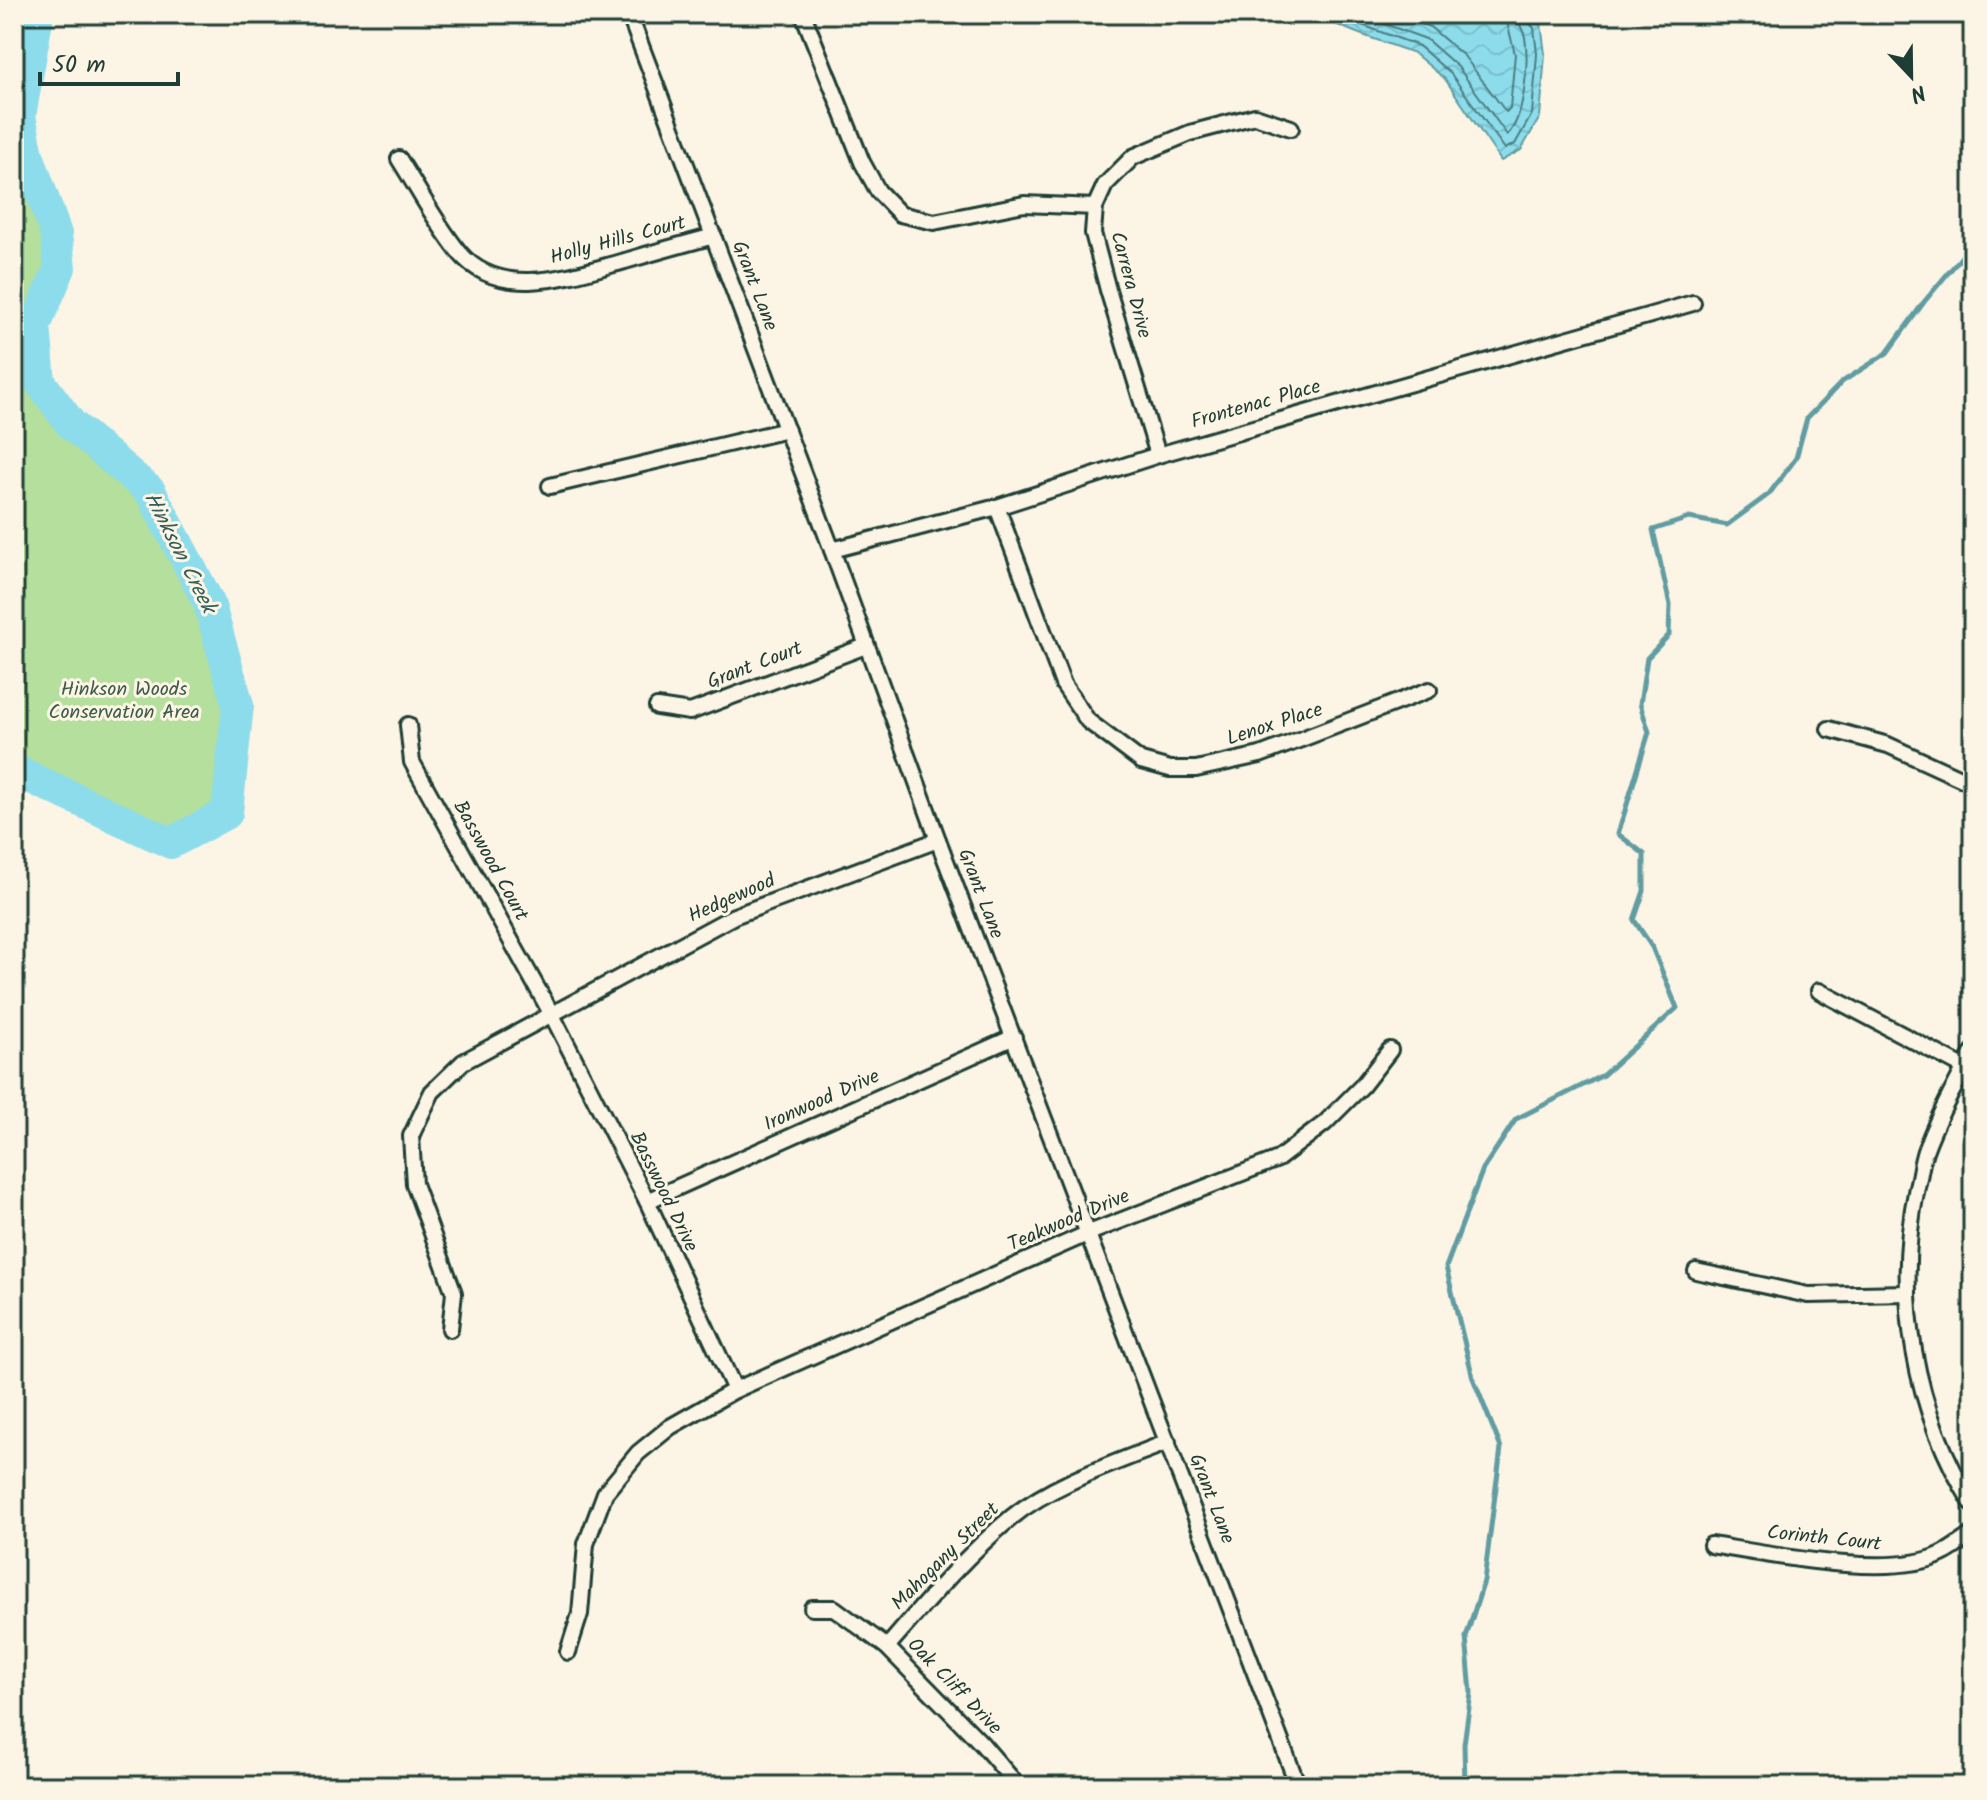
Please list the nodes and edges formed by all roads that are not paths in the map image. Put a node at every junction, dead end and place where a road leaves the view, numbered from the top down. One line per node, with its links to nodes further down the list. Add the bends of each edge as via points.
1 (629, 14): 6 (street, Grant Lane)
2 (803, 14): 5 (street, via 862,162 878,191 900,214 934,222 1024,204)
3 (1291, 128): 5 (street, Carrera Drive, via 1255,116 1190,133 1133,157 1105,185)
4 (399, 159): 6 (street, Holly Hills Court, via 460,253 498,277 543,281)
5 (1095, 207): 9 (street, Carrera Drive, via 1093,233)
6 (714, 236): 8 (street, Grant Lane)
7 (1693, 303): 9 (street, Frontenac Place)
8 (787, 430): 10 (street); 12 (street, Grant Lane)
9 (1158, 455): 11 (street, Frontenac Place)
10 (550, 486)
11 (997, 507): 12 (street, Frontenac Place); 14 (street, Lenox Place, via 1063,684 1088,721 1141,761 1196,769 1260,755)
12 (832, 550): 13 (street, Grant Lane)
13 (866, 646): 15 (street, Grant Court, via 690,712); 19 (street, Grant Lane)
14 (1429, 690)
15 (657, 707)
16 (408, 725): 21 (street, Basswood Court, via 412,762)
17 (1829, 729): 18 (street, via 1888,745)
18 (1973, 784)
19 (938, 840): 21 (street, Hedgewood, via 734,916); 22 (street, Grant Lane)
20 (1819, 991): 25 (street)
21 (551, 1013): 26 (street, Basswood Drive); 30 (street, Hedgewood, via 463,1062 432,1092 411,1136 414,1184 454,1293)
22 (1014, 1037): 26 (street, Ironwood Drive); 27 (street, Grant Lane)
23 (1390, 1050): 27 (street, Teakwood Drive, via 1325,1123 1278,1159)
24 (1973, 1052): 25 (street)
25 (1969, 1070): 29 (street, via 1925,1152 1911,1215)
26 (647, 1201): 31 (street, Basswood Drive)
27 (1089, 1233): 31 (street, Teakwood Drive); 32 (street, Grant Lane)
28 (1696, 1271): 29 (street, via 1808,1295)
29 (1908, 1293): 33 (street, via 1914,1358 1931,1420)
30 (450, 1329)
31 (735, 1390): 38 (street, Teakwood Drive, via 670,1427 638,1453 605,1493 586,1544 580,1614)
32 (1168, 1442): 37 (street, Mahogany Street, via 1076,1479 1014,1515 947,1578); 40 (street, Grant Lane)
33 (1973, 1505)
34 (1973, 1534): 35 (street, Corinth Court, via 1941,1555 1909,1565 1869,1566)
35 (1711, 1545)
36 (812, 1608): 37 (street, Oak Cliff Drive, via 834,1608)
37 (887, 1647): 39 (street, Oak Cliff Drive)
38 (568, 1652)
39 (1018, 1786)
40 (1298, 1786)

